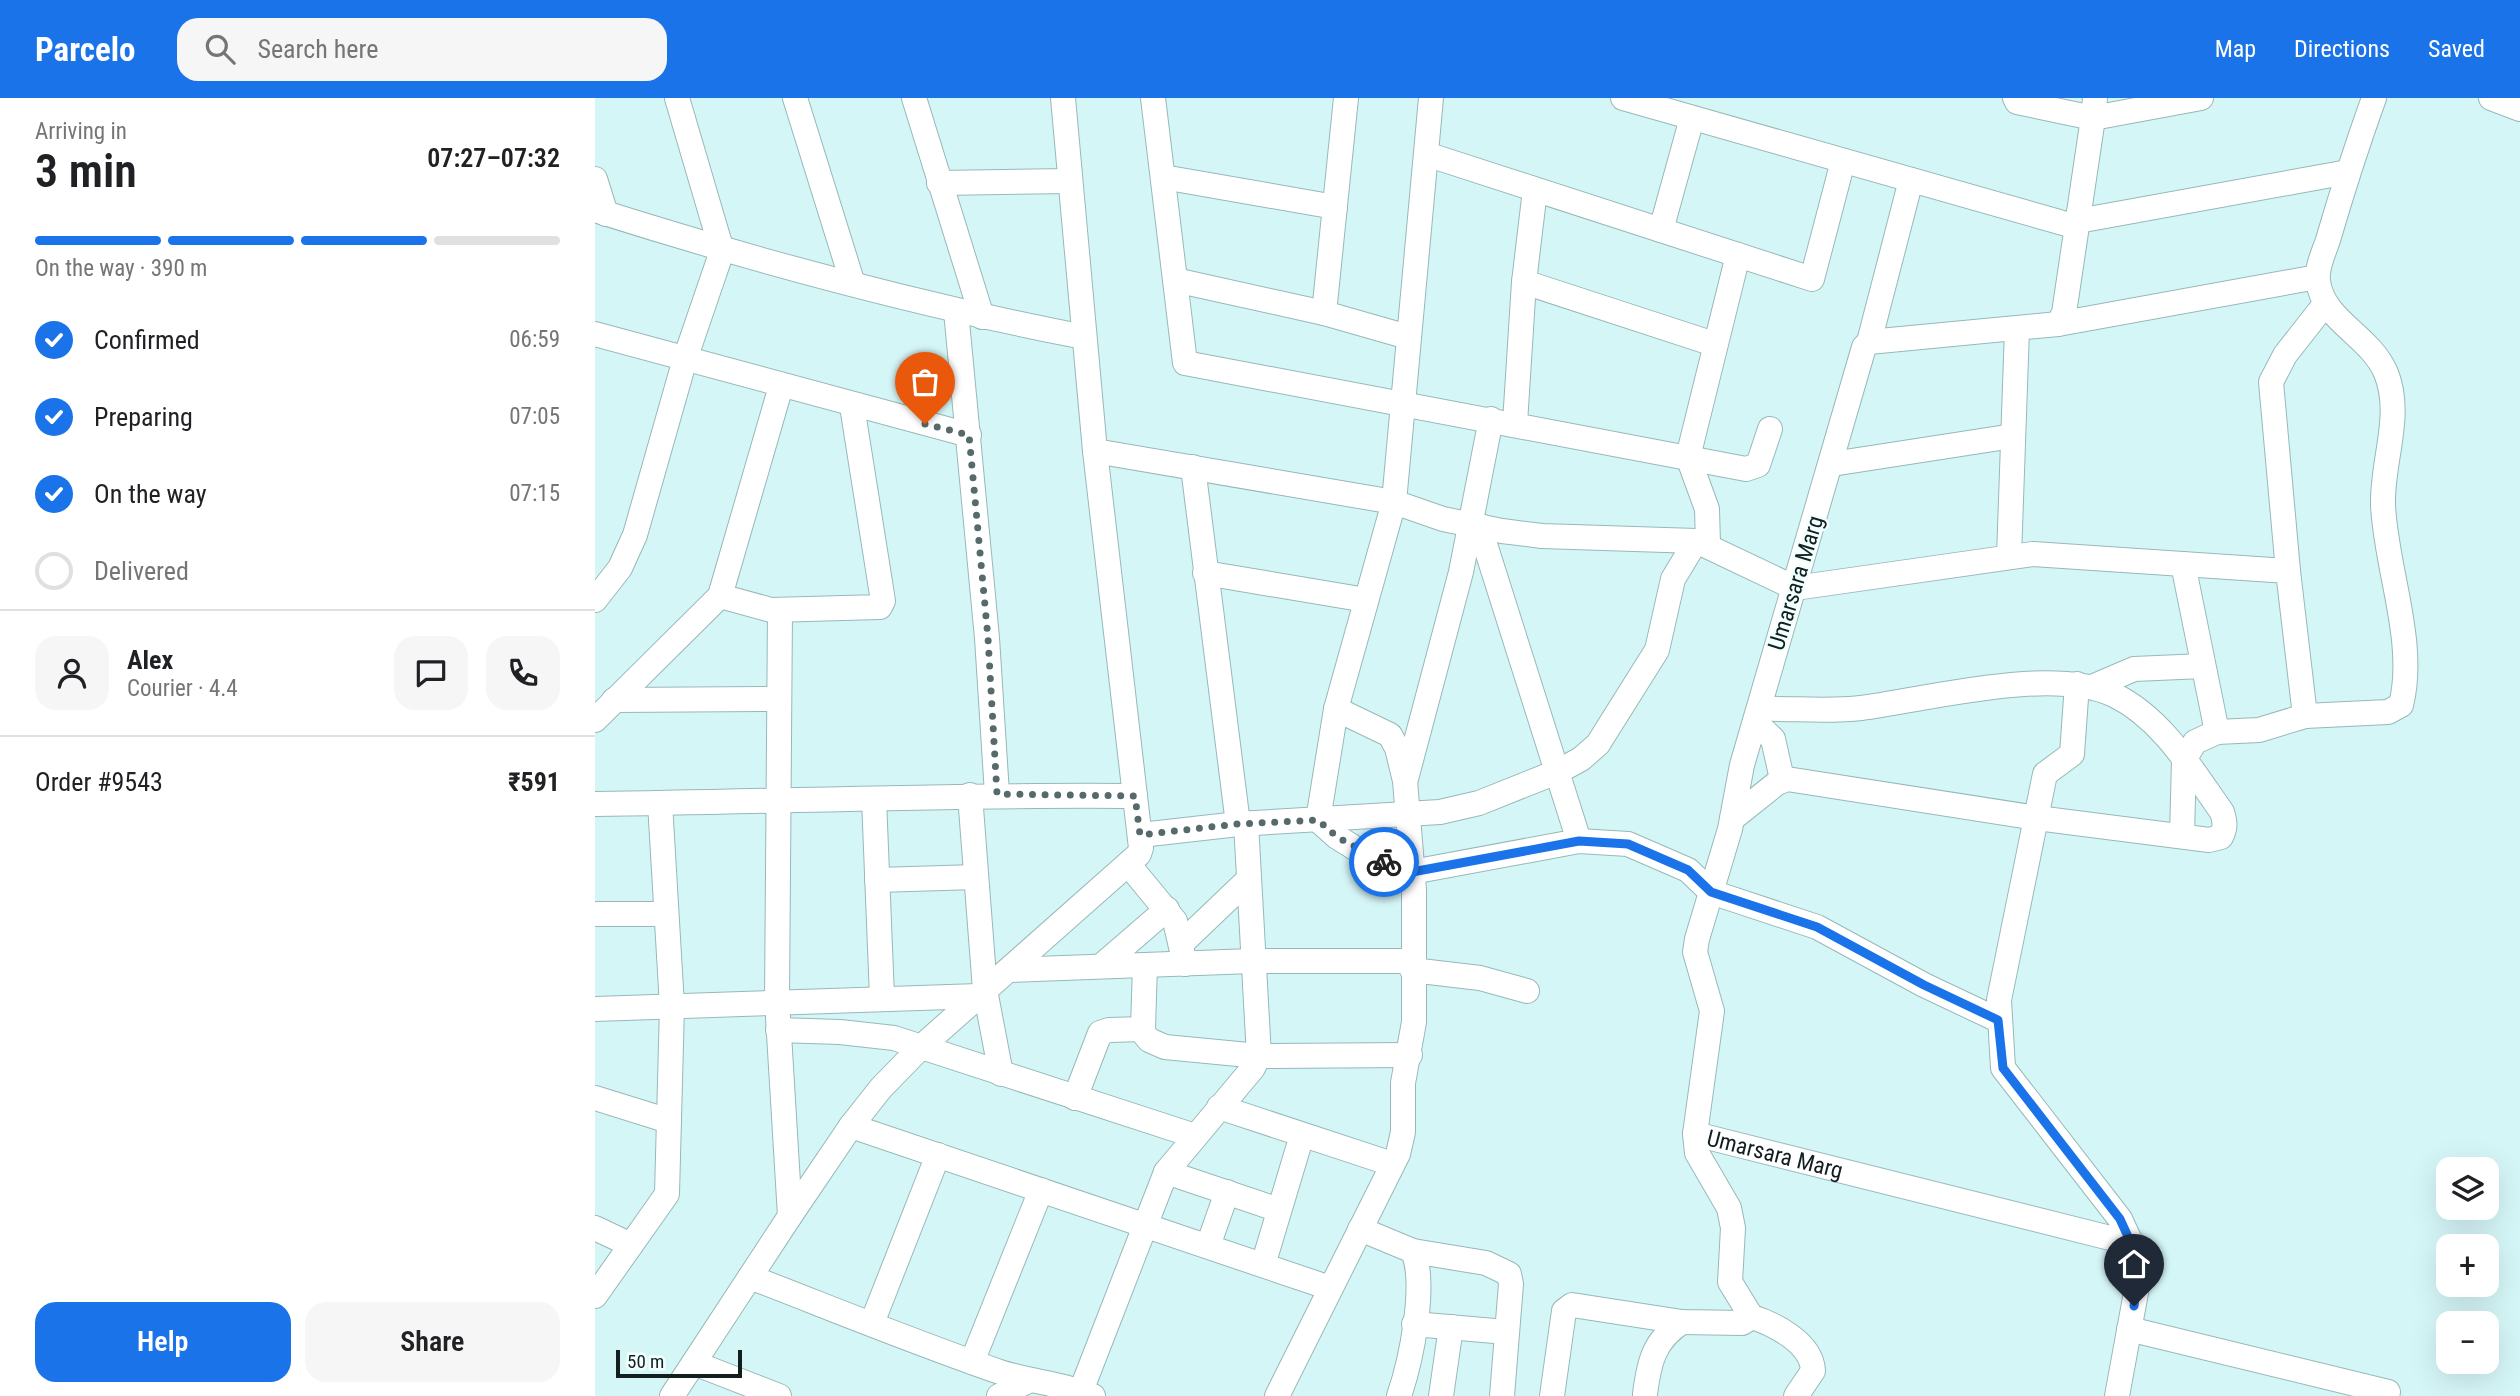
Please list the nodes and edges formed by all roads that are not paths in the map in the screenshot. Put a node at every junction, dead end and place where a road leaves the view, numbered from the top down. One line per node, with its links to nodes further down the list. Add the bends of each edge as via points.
1 (677, 98): 29 (street)
2 (795, 98): 34 (street)
3 (914, 98): 23 (street)
4 (1063, 98): 22 (street)
5 (1153, 98): 19 (street)
6 (1346, 98): 25 (street)
7 (1431, 98): 16 (street)
8 (1623, 98): 15 (street)
9 (2201, 98): 13 (street)
10 (2374, 98): 18 (street)
11 (2491, 98): 14 (street)
12 (2012, 99): 13 (street)
13 (2094, 108): 27 (street)
14 (2520, 109)
15 (1692, 118): 17 (street); 28 (street)
16 (1426, 154): 24 (street); 43 (street)
17 (1843, 161): 21 (street); 30 (street, via 1812,279)
18 (2348, 172): 27 (street); 31 (street)
19 (1163, 177): 25 (street); 32 (street)
20 (595, 179): 26 (street)
21 (1911, 180): 27 (street); 44 (street, Umarsara Marg)
22 (1070, 181): 23 (street); 42 (street)
23 (939, 183): 38 (street)
24 (1535, 190): 28 (street); 33 (street)
25 (1335, 207): 37 (street)
26 (601, 212): 29 (street)
27 (2077, 224): 39 (street, via 2064,313)
28 (1661, 230): 30 (street)
29 (722, 251): 34 (street); 46 (street)
30 (1738, 256): 45 (street)
31 (2317, 277): 35 (street); 39 (street)
32 (1175, 280): 37 (street); 48 (street, via 1185,363)
33 (1524, 282): 45 (street); 50 (street)
34 (853, 284): 36 (street)
35 (2325, 304): 63 (street, via 2285,355 2271,382); 76 (street, via 2367,342 2387,376 2393,424 2385,461 2383,507 2399,600 2404,686 2401,705 2388,712)
36 (956, 311): 38 (street); 52 (street)
37 (1324, 313): 43 (street)
38 (982, 317): 42 (street)
39 (2058, 324): 40 (street)
40 (2017, 329): 44 (street); 53 (street)
41 (595, 334): 46 (street)
42 (1084, 337): 54 (street)
43 (1408, 337): 48 (street)
44 (1869, 342): 56 (street, Umarsara Marg)
45 (1714, 344): 55 (street)
46 (685, 359): 47 (street); 67 (street, via 635,535 620,568)
47 (781, 386): 49 (street); 66 (street)
48 (1403, 402): 50 (street); 58 (street)
49 (852, 406): 52 (street); 69 (street, via 882,604 875,609)
50 (1503, 421): 55 (street); 59 (street)
51 (1770, 429): 55 (street, via 1754,469)
52 (969, 435): 82 (street)
53 (2013, 436): 56 (street); 61 (street)
54 (1095, 451): 57 (street); 84 (street)
55 (1688, 457): 60 (street, via 1707,509)
56 (1832, 464): 65 (street, Umarsara Marg)
57 (1193, 467): 58 (street); 64 (street)
58 (1394, 502): 59 (street); 68 (street)
59 (1477, 525): 60 (street, via 1542,536); 79 (street); 81 (street)
60 (1702, 543): 65 (street); 79 (street, via 1673,579 1657,650 1598,744)
61 (2010, 557): 62 (street, via 2033,554); 65 (street)
62 (2183, 564): 63 (street); 70 (street)
63 (2288, 571): 76 (street)
64 (1205, 573): 68 (street); 93 (street)
65 (1795, 588): 75 (street, Umarsara Marg)
66 (720, 596): 69 (street); 74 (street)
67 (595, 600)
68 (1366, 600): 73 (street)
69 (780, 610): 72 (street)
70 (2203, 666): 71 (street, via 2126,670); 77 (street)
71 (2085, 685): 75 (street, via 2036,682 1857,708); 78 (street, via 2136,708); 90 (street, via 2072,754 2045,774)
72 (778, 698): 74 (street); 86 (street)
73 (1336, 709): 81 (street, via 1390,735); 92 (street)
74 (601, 713)
75 (1757, 715): 80 (street, via 1773,739); 91 (street, Umarsara Marg)
76 (2305, 716): 77 (street, via 2259,730)
77 (2217, 732): 78 (street, via 2195,742)
78 (2184, 760): 95 (street); 95 (street, via 2226,823 2216,839)
79 (1559, 771): 89 (street, via 1479,803); 96 (street)
80 (1782, 779): 90 (street); 91 (street)
81 (1405, 781): 89 (street)
82 (997, 794): 83 (street); 84 (street)
83 (969, 796): 85 (street); 99 (street)
84 (1135, 796): 94 (street)
85 (874, 799): 86 (street); 101 (street)
86 (776, 802): 87 (street); 115 (street)
87 (660, 803): 88 (street); 105 (street)
88 (595, 804)
89 (1407, 814): 92 (street); 98 (street)
90 (2037, 818): 95 (street); 118 (street, via 2005,963)
91 (1732, 819): 102 (street, Umarsara Marg)
92 (1318, 820): 93 (street); 98 (street, via 1366,855)
93 (1242, 824): 94 (street); 100 (street)
94 (1140, 835): 97 (street, via 1139,854)
95 (2182, 836)
96 (1579, 841): 98 (street); 102 (street, via 1628,844 1667,859 1688,870)
97 (1128, 864): 103 (street); 111 (street)
98 (1412, 872): 109 (street)
99 (976, 877): 101 (street); 113 (street)
100 (1249, 879): 106 (street); 107 (street)
101 (877, 880): 114 (street)
102 (1711, 892): 118 (street, via 1817,927); 130 (street, Umarsara Marg, via 1695,952 1712,1011)
103 (1167, 909): 106 (street); 110 (street)
104 (595, 914): 105 (street)
105 (666, 914): 116 (street)
106 (1184, 953): 107 (street); 108 (street)
107 (1251, 961): 109 (street); 123 (street)
108 (1145, 965): 110 (street); 120 (street)
109 (1412, 965): 112 (street); 122 (street)
110 (1101, 966): 111 (street)
111 (1009, 970): 113 (street)
112 (1527, 991)
113 (982, 993): 114 (street); 121 (street); 124 (street)
114 (882, 997): 115 (street)
115 (777, 1001): 116 (street); 119 (street)
116 (672, 1006): 117 (street); 128 (street)
117 (595, 1009)
118 (1998, 1020): 143 (street, via 2003,1068 2120,1219)
119 (778, 1030): 121 (street, via 870,1035); 139 (street)
120 (1141, 1030): 123 (street, via 1149,1040 1165,1047); 126 (street, via 1100,1033)
121 (920, 1048): 124 (street); 129 (street)
122 (1410, 1055): 123 (street); 134 (street, via 1403,1083 1403,1132)
123 (1259, 1056): 127 (street)
124 (1001, 1074): 126 (street)
125 (595, 1098): 128 (street)
126 (1075, 1098): 132 (street)
127 (1219, 1107): 131 (street); 132 (street)
128 (669, 1121): 144 (street, via 667,1194)
129 (851, 1126): 133 (street); 139 (street)
130 (1695, 1134): 143 (street, Umarsara Marg); 151 (street, via 1697,1153 1729,1208 1733,1228 1730,1282)
131 (1302, 1135): 134 (street); 138 (street)
132 (1195, 1136): 135 (street)
133 (937, 1155): 136 (street); 153 (street)
134 (1392, 1164): 142 (street)
135 (1166, 1172): 137 (street); 140 (street)
136 (1041, 1190): 140 (street); 158 (street)
137 (1227, 1192): 138 (street); 145 (street)
138 (1279, 1210): 147 (street)
139 (790, 1216): 148 (street)
140 (1144, 1225): 145 (street); 162 (street)
141 (595, 1228): 144 (street)
142 (1360, 1229): 146 (street); 149 (street)
143 (2131, 1243): 156 (street, via 2142,1260)
144 (631, 1245): 150 (street)
145 (1208, 1246): 147 (street)
146 (1413, 1251): 154 (street, via 1420,1277); 157 (street, via 1486,1263 1509,1274)
147 (1263, 1265): 149 (street)
148 (750, 1277): 153 (street); 159 (street)
149 (1330, 1288): 167 (street)
150 (595, 1296)
151 (1749, 1316): 152 (street, via 1742,1323); 172 (street, via 1789,1335 1810,1356 1813,1371)
152 (1682, 1322): 163 (street, via 1667,1332 1653,1353); 171 (street, via 1580,1305 1567,1307)
153 (872, 1324): 158 (street)
154 (1414, 1324): 155 (street); 168 (street)
155 (1451, 1327): 157 (street); 169 (street)
156 (2129, 1328): 161 (street); 173 (street)
157 (1506, 1332): 170 (street)
158 (972, 1362): 160 (street)
159 (694, 1363): 164 (street); 165 (street)
160 (1037, 1387): 162 (street); 166 (street)
161 (2388, 1392)
162 (1087, 1394)
163 (1645, 1394)
164 (672, 1396)
165 (779, 1396)
166 (999, 1396)
167 (1277, 1396)
168 (1399, 1396)
169 (1441, 1396)
170 (1502, 1396)
171 (1552, 1396)
172 (1796, 1396)
173 (2117, 1396)

